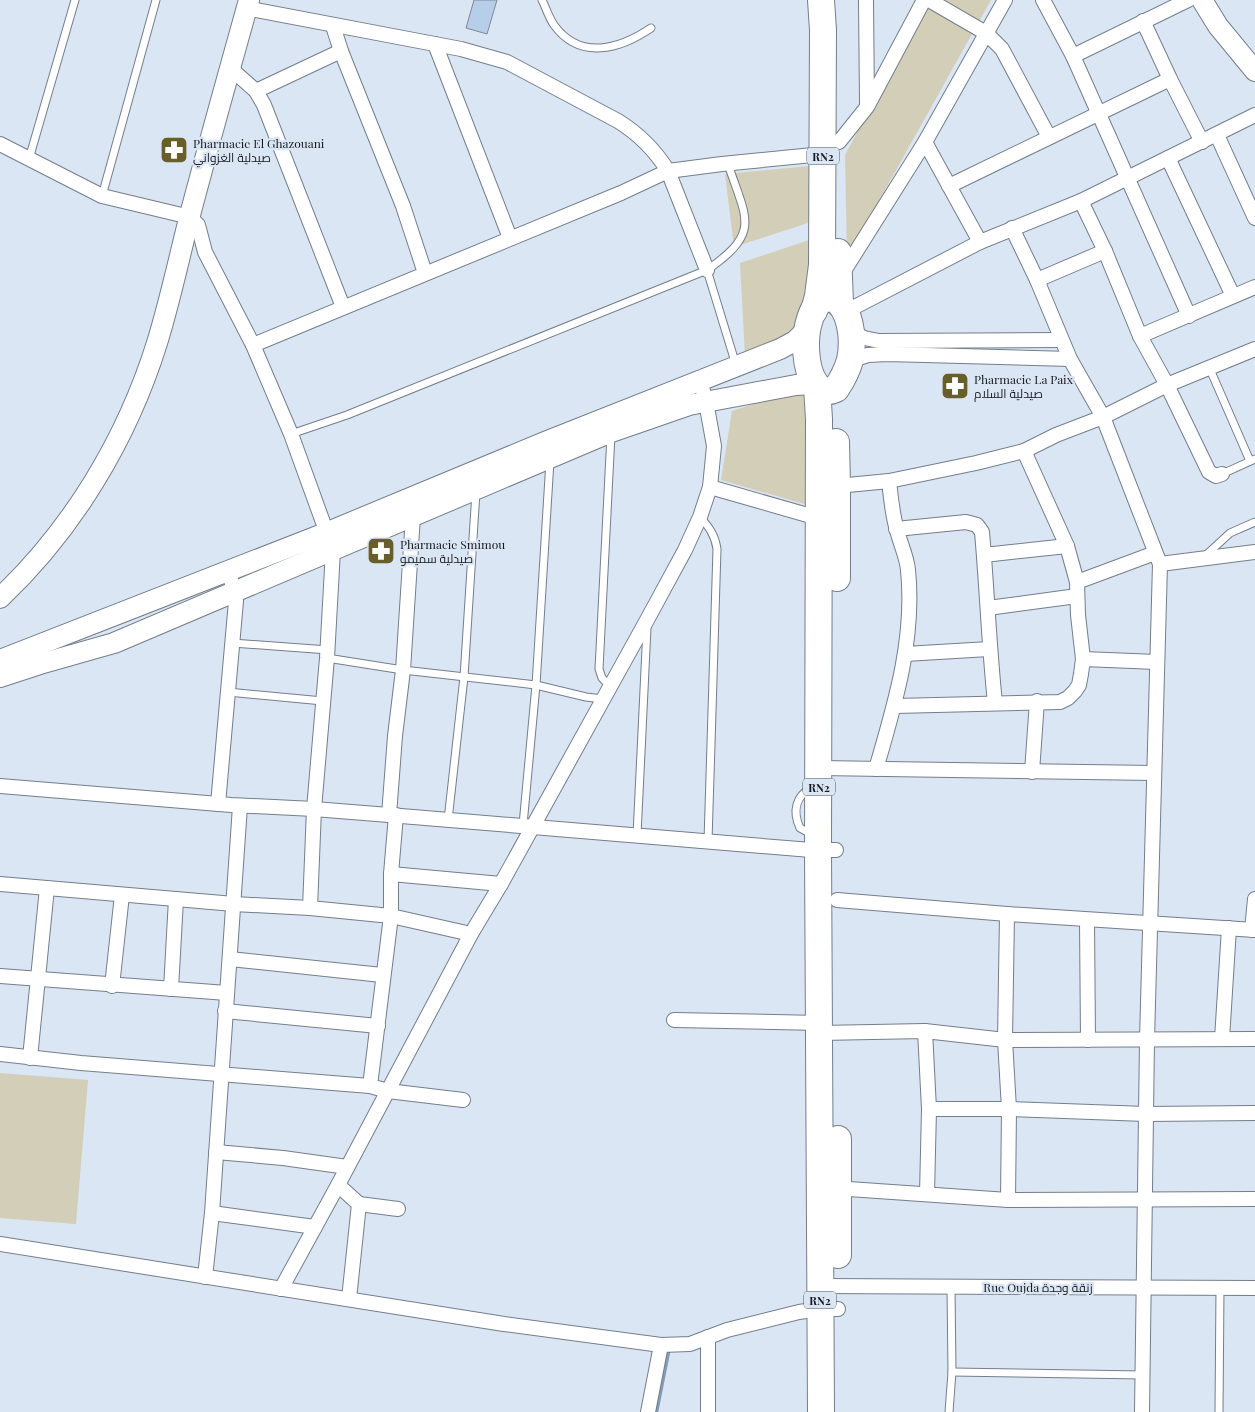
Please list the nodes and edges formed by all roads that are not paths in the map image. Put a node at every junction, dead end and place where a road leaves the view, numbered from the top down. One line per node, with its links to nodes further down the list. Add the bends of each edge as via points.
1 (75, 0): 35 (lane)
2 (156, 0): 40 (lane)
3 (542, 0): 16 (lane, via 554,24 582,46 614,46 633,40)
4 (821, 0): 33 (highway, RN2)
5 (839, 0): 33 (highway, RN2)
6 (866, 0): 25 (street)
7 (924, 0): 25 (street)
8 (928, 0): 17 (street)
9 (1005, 0): 17 (street)
10 (1043, 0): 20 (street)
11 (1188, 0): 14 (street)
12 (1202, 0): 22 (street, via 1218,26)
13 (248, 4): 15 (street); 21 (street)
14 (1143, 21): 20 (street); 23 (street)
15 (333, 26): 18 (street); 19 (street)
16 (651, 28)
17 (986, 33): 29 (street, via 1002,49); 30 (street)
18 (435, 44): 37 (street, via 507,62 618,121 646,142); 45 (street)
19 (341, 51): 24 (street); 49 (street, via 403,206)
20 (1073, 56): 26 (street)
21 (230, 68): 24 (street); 42 (street)
22 (1255, 71)
23 (1170, 78): 26 (street); 31 (street)
24 (256, 91): 53 (street, via 275,130)
25 (867, 106): 33 (street)
26 (1098, 114): 29 (street); 38 (street)
27 (1255, 115): 28 (street)
28 (1217, 135): 31 (street); 43 (street)
29 (1049, 137): 39 (street)
30 (926, 142): 39 (street); 54 (street)
31 (1202, 142): 34 (street)
32 (0, 144): 35 (street)
33 (831, 148): 36 (street); 54 (highway, RN2); 56 (highway, RN2, via 822,265)
34 (1168, 158): 38 (street); 52 (street)
35 (29, 159): 40 (street)
36 (728, 164): 37 (street); 48 (lane, via 746,223 734,249)
37 (668, 171): 45 (street); 48 (street)
38 (1127, 177): 41 (street); 55 (street)
39 (949, 186): 46 (street)
40 (102, 196): 42 (street)
41 (1081, 201): 44 (street); 47 (street)
42 (190, 217): 59 (street, via 198,225 205,252); 96 (street, via 157,344 125,423 106,461 73,512 31,566)
43 (1255, 218)
44 (1012, 228): 46 (street); 50 (street)
45 (510, 238): 49 (street)
46 (980, 242): 54 (street)
47 (1105, 251): 50 (street); 57 (street)
48 (707, 270): 63 (lane); 72 (lane, via 348,415)
49 (425, 273): 53 (street)
50 (1037, 280): 58 (street)
51 (1255, 287): 52 (street)
52 (1234, 296): 55 (street)
53 (343, 307): 59 (street)
54 (843, 307): 56 (highway, via 836,299 823,298); 58 (street, via 864,338 879,341); 62 (highway, RN2, via 851,341)
55 (1189, 316): 57 (street)
56 (811, 320): 63 (street, via 787,345); 67 (highway, RN2, via 806,353 810,369)
57 (1140, 336): 66 (street)
58 (1061, 340): 61 (street)
59 (253, 345): 72 (street)
60 (1255, 349): 64 (street)
61 (1070, 359): 62 (street, via 887,354); 70 (street)
62 (849, 361): 67 (highway, RN2, via 844,376)
63 (736, 365): 65 (street); 68 (street)
64 (1209, 367): 66 (street); 75 (lane)
65 (700, 380): 69 (street); 73 (street)
66 (1167, 385): 70 (street); 76 (street, via 1210,472 1216,476)
67 (823, 387): 68 (street, via 796,385); 78 (highway, RN2, via 835,435); 83 (highway, RN2, via 819,419)
68 (746, 393): 69 (street)
69 (706, 402): 71 (street, via 672,410); 79 (street, via 714,446)
70 (1103, 417): 74 (street); 90 (street)
71 (611, 432): 73 (street); 110 (lane, via 599,669)
72 (291, 434): 86 (street)
73 (548, 450): 80 (street); 81 (street); 109 (lane)
74 (1024, 451): 77 (street); 87 (street)
75 (1253, 460): 76 (lane)
76 (1222, 474)
77 (888, 481): 78 (street); 85 (street)
78 (837, 486): 119 (highway, RN2)
79 (710, 487): 82 (street); 83 (street)
80 (476, 489): 81 (street); 108 (lane)
81 (410, 507): 86 (street); 106 (street)
82 (700, 517): 98 (street); 129 (lane, via 712,532 717,549)
83 (818, 518): 119 (highway, RN2)
84 (1255, 522): 91 (lane, via 1230,533)
85 (896, 529): 89 (street, via 972,523 982,532); 102 (street, via 908,568 911,607)
86 (330, 541): 92 (street); 94 (street); 101 (street)
87 (1067, 546): 89 (street); 93 (street)
88 (1255, 552): 91 (street)
89 (984, 555): 97 (street)
90 (1157, 558): 91 (street); 93 (street); 105 (street)
91 (1202, 559)
92 (229, 571): 94 (street); 104 (street)
93 (1077, 582): 95 (street)
94 (235, 591): 99 (street); 107 (street, via 114,643)
95 (1077, 596): 97 (street); 103 (street)
96 (0, 598)
97 (988, 608): 100 (street)
98 (647, 620): 110 (street); 128 (lane)
99 (232, 643): 101 (lane); 111 (street)
100 (989, 649): 102 (street); 115 (street)
101 (328, 654): 106 (lane); 113 (street)
102 (905, 654): 116 (street)
103 (1083, 659): 105 (street); 114 (street, via 1079,685 1068,698 1060,702)
104 (0, 660)
105 (1157, 662): 120 (street)
106 (403, 670): 108 (lane); 125 (street, via 395,736)
107 (0, 677)
108 (464, 677): 109 (lane); 126 (lane)
109 (536, 685): 112 (lane); 127 (lane)
110 (610, 686): 112 (street)
111 (228, 692): 113 (lane); 122 (street)
112 (603, 699): 127 (street)
113 (323, 701): 124 (street)
114 (1037, 701): 115 (street); 118 (street)
115 (995, 703): 116 (street)
116 (895, 706): 117 (street)
117 (876, 769): 118 (street); 119 (street)
118 (1032, 772): 120 (street)
119 (824, 773): 130 (highway, RN2)
120 (1154, 774): 144 (street)
121 (0, 786): 122 (street)
122 (218, 804): 123 (street)
123 (240, 806): 124 (street); 139 (street)
124 (314, 809): 125 (street); 140 (street)
125 (393, 815): 126 (street); 131 (street)
126 (448, 820): 127 (street)
127 (528, 825): 128 (street); 133 (street)
128 (638, 836): 129 (street)
129 (708, 841): 130 (street)
130 (824, 846): 138 (highway, RN2); 158 (highway, RN2)
131 (391, 874): 133 (street); 142 (street)
132 (0, 884): 134 (street)
133 (501, 884): 147 (street)
134 (47, 888): 135 (street); 151 (street)
135 (122, 895): 136 (street); 152 (street)
136 (176, 899): 139 (street); 153 (street)
137 (1255, 899): 146 (street)
138 (837, 900): 141 (street); 158 (highway, RN2)
139 (234, 904): 140 (street); 148 (street)
140 (310, 908): 142 (street)
141 (1007, 914): 143 (street); 160 (street)
142 (390, 916): 147 (street); 149 (street)
143 (1087, 920): 144 (street); 161 (street)
144 (1150, 924): 145 (street); 162 (street)
145 (1229, 928): 146 (street); 163 (street)
146 (1254, 930)
147 (471, 934): 169 (street)
148 (230, 959): 149 (street); 154 (street)
149 (382, 975): 157 (street)
150 (0, 976): 151 (street)
151 (37, 979): 152 (street); 166 (street)
152 (112, 986): 153 (street)
153 (172, 989): 154 (street)
154 (227, 993): 155 (street)
155 (225, 1011): 157 (street); 167 (street)
156 (674, 1020): 158 (street)
157 (378, 1026): 168 (street)
158 (826, 1029): 159 (street); 178 (highway, RN2)
159 (925, 1031): 160 (street); 171 (street)
160 (1005, 1040): 161 (street); 172 (street)
161 (1088, 1040): 162 (street)
162 (1147, 1040): 163 (street); 174 (street)
163 (1222, 1040): 164 (street)
164 (1255, 1040)
165 (0, 1054): 166 (street)
166 (30, 1058): 167 (street)
167 (222, 1074): 168 (street); 175 (street)
168 (370, 1086): 169 (street)
169 (388, 1091): 170 (street); 176 (street)
170 (463, 1100)
171 (928, 1109): 172 (street); 179 (street)
172 (1009, 1109): 174 (street); 181 (street)
173 (1255, 1113): 174 (street)
174 (1146, 1114): 182 (street)
175 (216, 1152): 176 (street); 185 (street)
176 (347, 1167): 177 (street)
177 (338, 1185): 183 (street); 186 (street)
178 (829, 1188): 179 (street); 194 (highway, RN2)
179 (927, 1194): 181 (street)
180 (1255, 1199): 182 (street)
181 (1008, 1200): 182 (street)
182 (1145, 1200): 189 (street)
183 (358, 1204): 184 (street); 195 (street)
184 (398, 1210)
185 (212, 1213): 186 (street); 188 (street)
186 (315, 1227): 193 (street)
187 (0, 1244): 188 (street, Rue Oujda زنقة وجدة)
188 (205, 1277): 193 (street, Rue Oujda زنقة وجدة)
189 (1144, 1287): 190 (street, Rue Oujda زنقة وجدة); 191 (street, Rue Oujda زنقة وجدة); 199 (street)
190 (951, 1288): 194 (street, Rue Oujda زنقة وجدة); 198 (lane)
191 (1220, 1288): 192 (street, Rue Oujda زنقة وجدة); 206 (lane)
192 (1255, 1288)
193 (281, 1289): 195 (street, Rue Oujda زنقة وجدة)
194 (829, 1298): 196 (street, Rue Oujda زنقة وجدة, via 806,1311); 202 (highway, RN2); 203 (highway, RN2)
195 (348, 1299): 197 (street, Rue Oujda زنقة وجدة)
196 (708, 1337): 197 (street, Rue Oujda زنقة وجدة, via 690,1344); 201 (street)
197 (661, 1345): 200 (street)
198 (952, 1372): 199 (lane); 204 (lane)
199 (1143, 1375): 205 (street)
200 (648, 1412)
201 (708, 1412)
202 (821, 1412)
203 (839, 1412)
204 (949, 1412)
205 (1142, 1412)
206 (1219, 1412)

